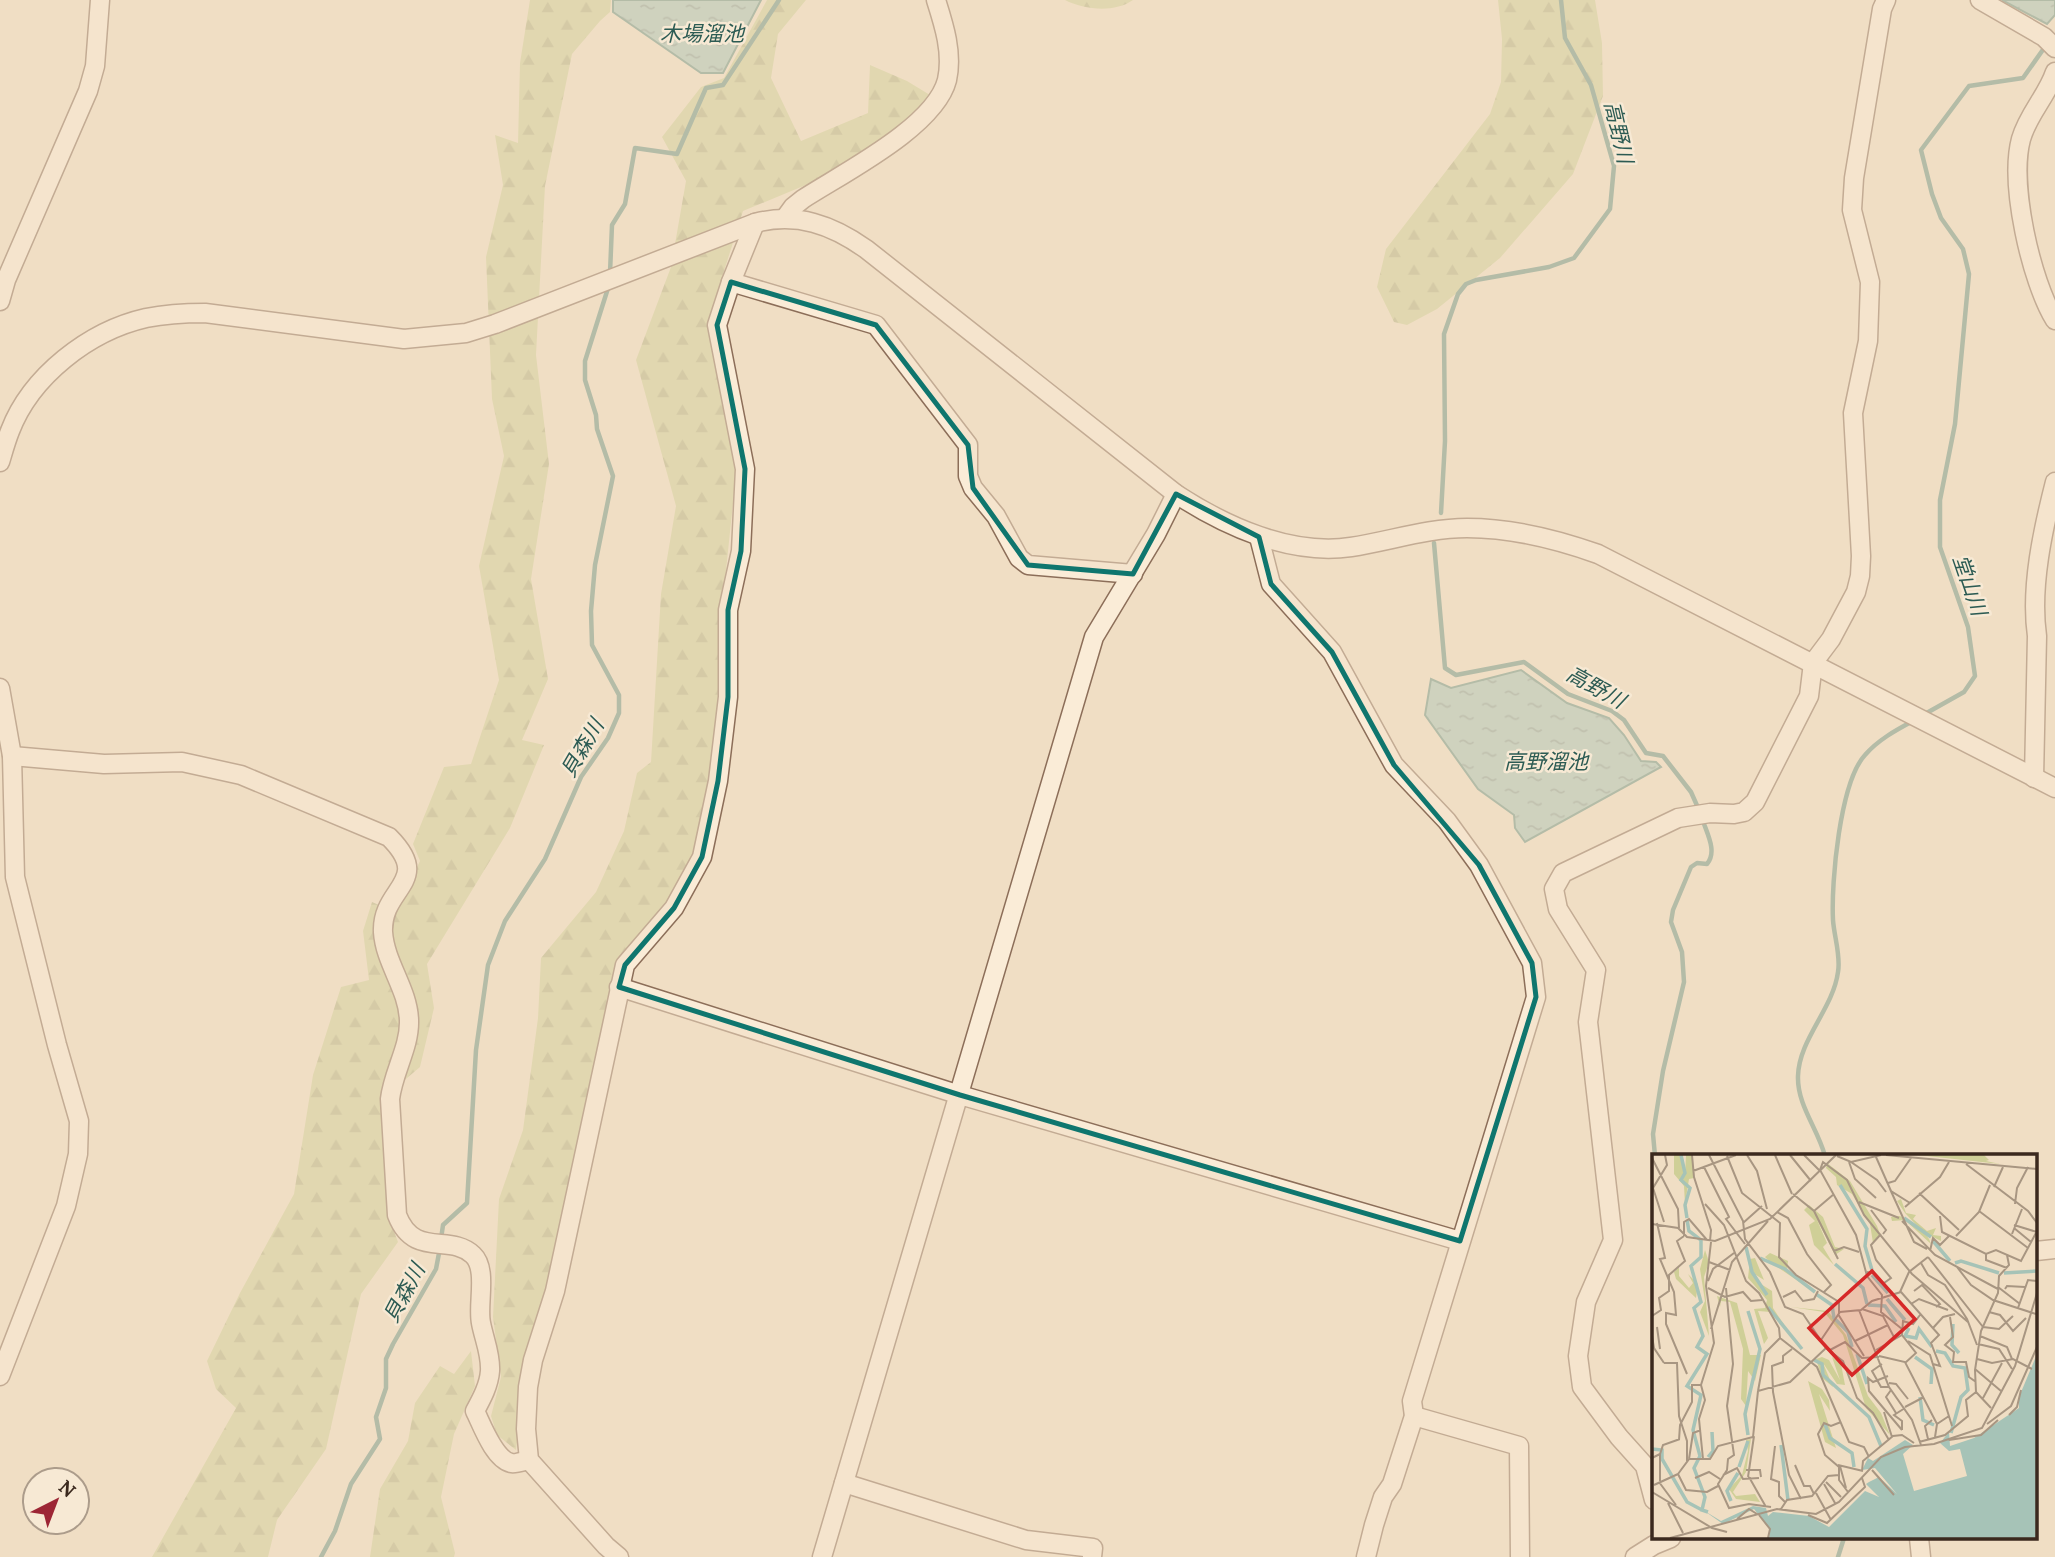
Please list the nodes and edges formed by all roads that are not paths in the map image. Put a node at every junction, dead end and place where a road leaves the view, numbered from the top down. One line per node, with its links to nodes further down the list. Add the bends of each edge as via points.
1 (100, 0): 10 (street, via 95,66 88,91)
2 (936, 0): 7 (street, via 947,34 949,60 941,95 902,135 803,199)
3 (1886, 0): 18 (street, via 1852,210 1870,282 1868,341 1853,413 1860,576 1831,639)
4 (1980, 0): 5 (street)
5 (2051, 44)
6 (2055, 72): 11 (street, via 2021,138 2017,181 2035,279)
7 (785, 218): 8 (street); 15 (street, via 833,228 866,249)
8 (755, 223): 9 (street); 12 (street, via 466,333 404,339 205,313 145,318 115,328 67,357)
9 (731, 282): 17 (street, via 876,325 968,445 968,476 973,488 1028,565); 23 (street, via 718,325 745,469 741,551 728,610 728,697 718,781 702,857 674,908 625,965)
10 (0, 301)
11 (2055, 320)
12 (5, 423): 13 (street)
13 (0, 462)
14 (2055, 482): 21 (street, via 2039,560)
15 (1176, 494): 16 (street, via 1205,513); 17 (street)
16 (1259, 537): 18 (street, via 1349,547 1440,529 1536,535 1598,554); 25 (street, via 1271,584 1332,652 1394,765 1447,821 1479,865 1532,963 1536,997)
17 (1133, 574): 24 (street, via 1094,637)
18 (1813, 663): 21 (street); 30 (street, via 1809,696 1755,802 1744,812 1678,818 1563,873 1554,888 1558,909 1596,970 1588,1022 1613,1240 1586,1302 1578,1356 1582,1387 1645,1466)
19 (0, 688): 20 (street)
20 (12, 756): 26 (street, via 15,877 79,1121 78,1154 66,1206); 28 (street, via 104,764 182,762 241,775 389,837 401,849 408,863 406,880 383,918 386,952 409,1021 390,1099 397,1215 411,1235 471,1253 480,1268 480,1321 490,1373 475,1411 502,1457 512,1463)
21 (2034, 778): 22 (street)
22 (2055, 788)
23 (619, 987): 24 (street); 28 (street, via 555,1291 533,1360 526,1429)
24 (960, 1095): 25 (street); 29 (street)
25 (1460, 1241): 27 (street, via 1412,1401)
26 (0, 1376)
27 (1414, 1416): 35 (street); 36 (street, via 1519,1446)
28 (529, 1460): 32 (street)
29 (844, 1483): 33 (street); 34 (street, via 1026,1540 1093,1548)
30 (1652, 1492)
31 (1654, 1541): 37 (street)
32 (619, 1557)
33 (822, 1557)
34 (1092, 1557)
35 (1366, 1557)
36 (1520, 1557)
37 (1635, 1557)

